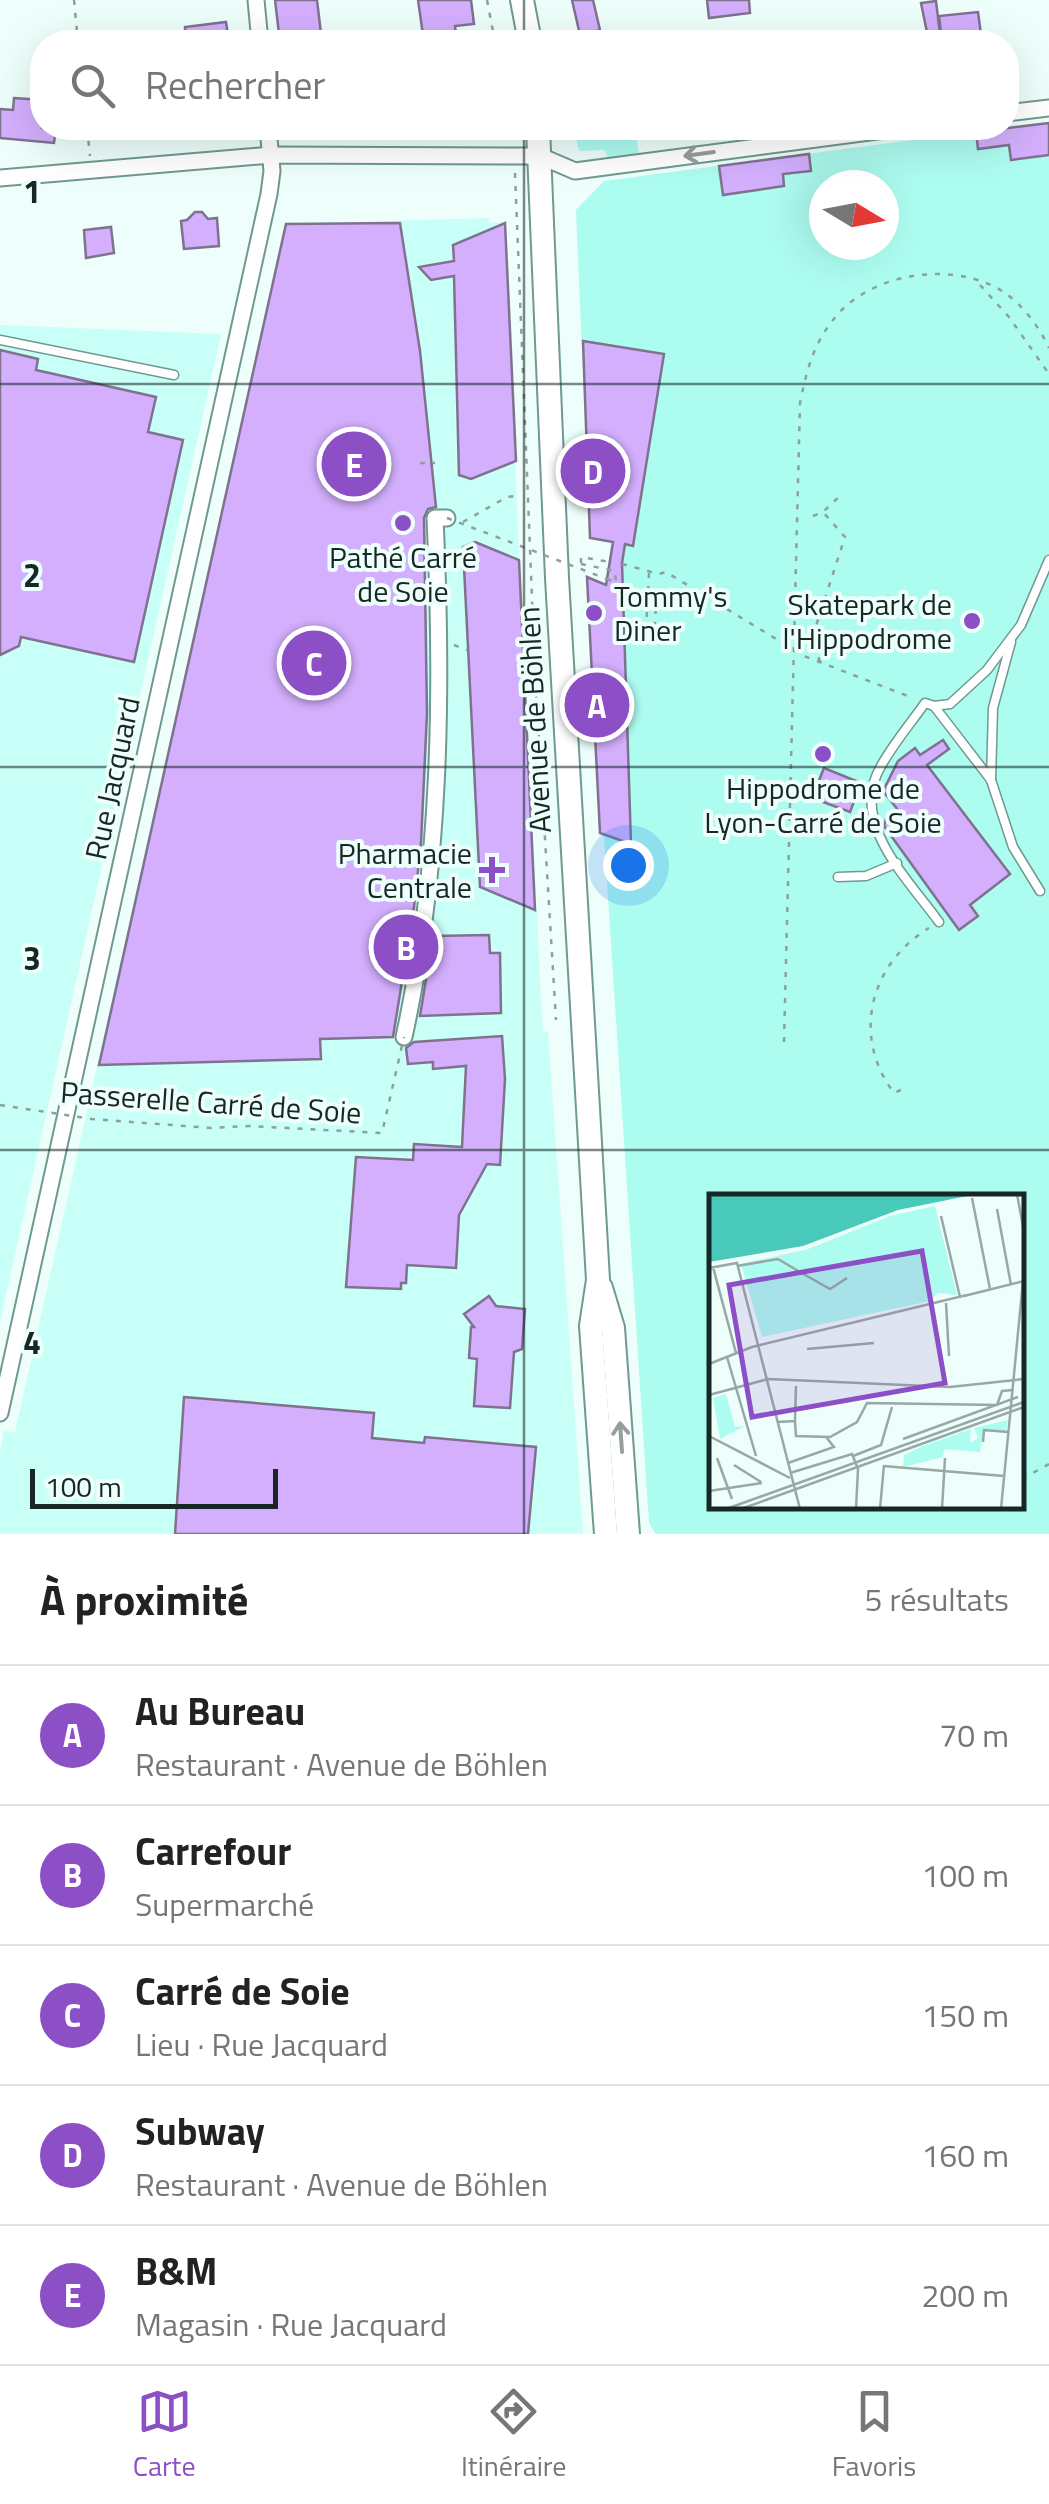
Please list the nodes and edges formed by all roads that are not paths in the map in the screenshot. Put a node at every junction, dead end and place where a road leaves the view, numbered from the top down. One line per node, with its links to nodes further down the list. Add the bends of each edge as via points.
1 (256, 0): 3 (street)
2 (522, 0): 4 (main road)
3 (259, 30)
4 (528, 30)
5 (1049, 108): 6 (street)
6 (1019, 111)
7 (269, 140): 10 (street, Rue Jacquard)
8 (539, 140): 11 (main road, Avenue de Böhlen)
9 (809, 140): 11 (street, one-way to 11, via 575,171)
10 (270, 154): 11 (street); 12 (street); 26 (street, Rue Jacquard, via 269,194)
11 (540, 156): 25 (main road, Avenue de Böhlen, via 556,578)
12 (0, 178)
13 (0, 340): 14 (lane)
14 (174, 375)
15 (454, 520): 24 (street, via 435,518 435,786 419,963)
16 (1048, 562): 17 (lane)
17 (1013, 636): 18 (lane, via 950,704); 19 (lane, via 993,708)
18 (930, 704): 19 (lane); 20 (lane, via 878,769 870,800 879,838)
19 (991, 780): 22 (lane, via 1013,847)
20 (896, 864): 21 (lane); 23 (lane)
21 (838, 878)
22 (1040, 892)
23 (939, 922)
24 (404, 1037)
25 (598, 1280): 27 (main road, Avenue de Böhlen, via 591,1326); 28 (main road, Avenue de Böhlen, one-way to 25, via 613,1328)
26 (0, 1414)
27 (606, 1534)
28 (628, 1534)

